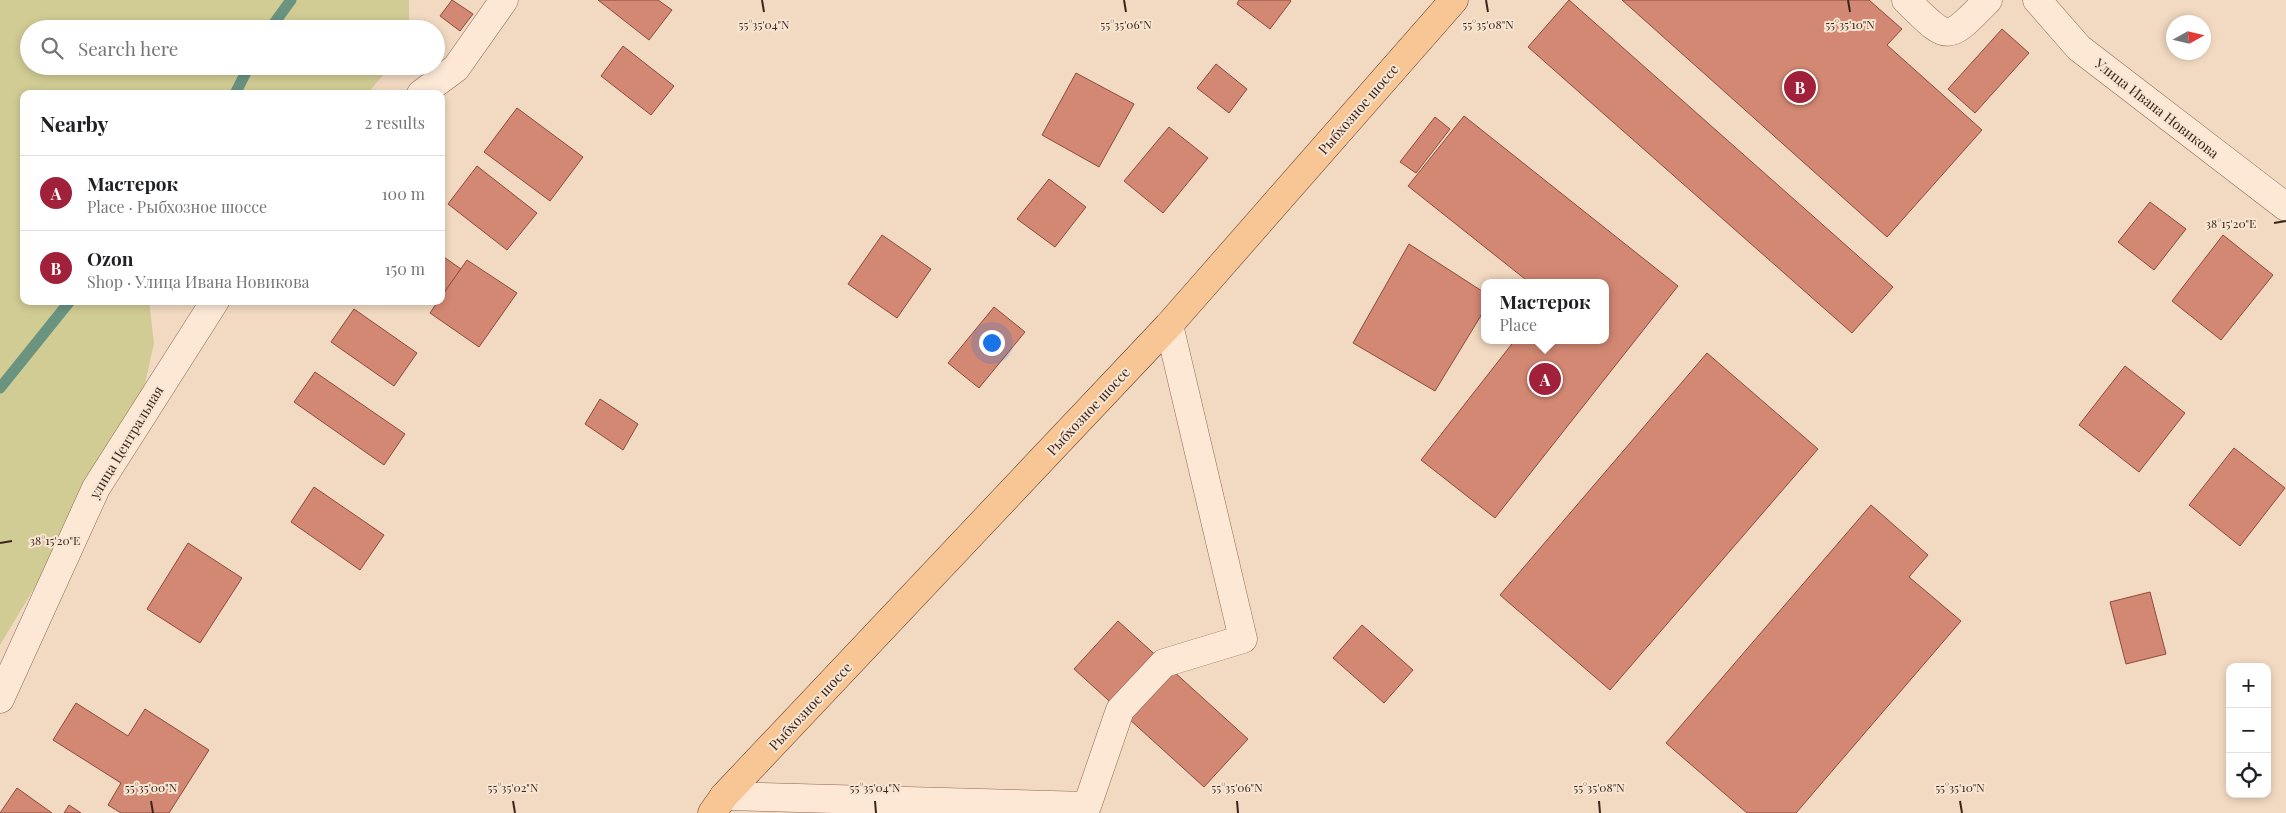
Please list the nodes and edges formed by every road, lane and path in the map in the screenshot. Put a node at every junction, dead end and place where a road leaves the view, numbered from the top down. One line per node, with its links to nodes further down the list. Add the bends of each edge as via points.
1 (504, 0): 6 (street, via 456,68)
2 (1454, 0): 9 (main road, Рыбхозное шоссе)
3 (1906, 0): 4 (street, via 1936,29 1946,33 1960,29)
4 (1988, 0)
5 (2037, 0): 7 (street, Улица Ивана Новикова, via 2079,48)
6 (426, 90)
7 (2286, 207)
8 (212, 305): 10 (street, улица Центральная, via 96,488)
9 (1168, 325): 11 (main road, Рыбхозное шоссе); 11 (street, via 1243,639 1164,663 1151,676 1120,710 1087,806)
10 (0, 699)
11 (718, 805)

